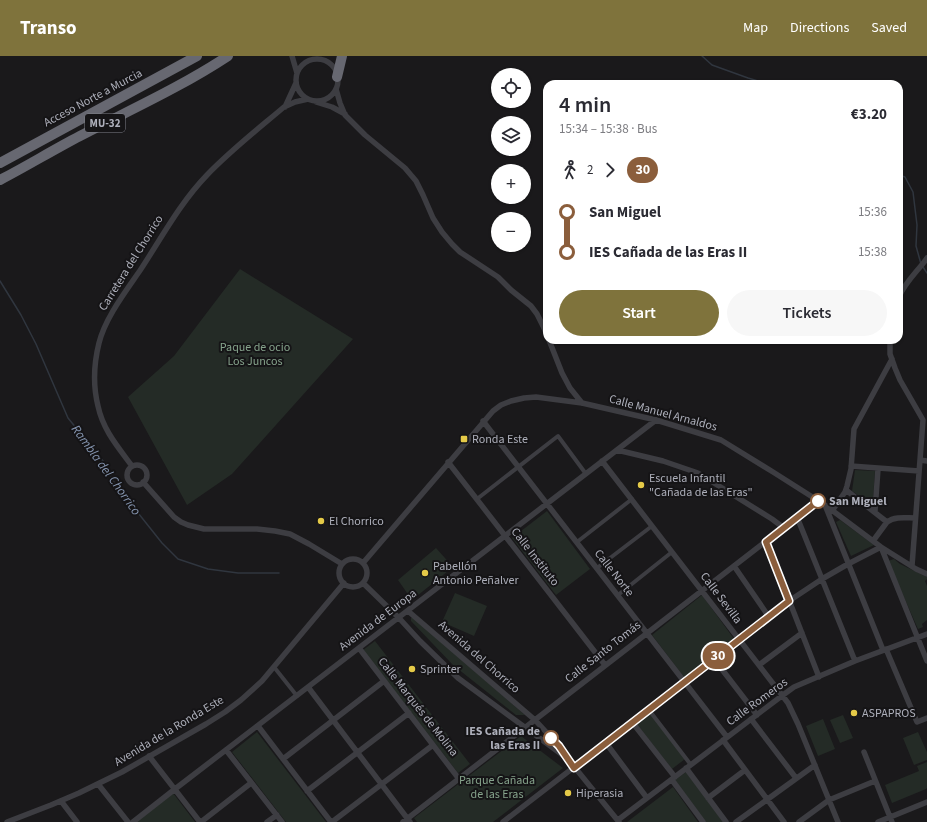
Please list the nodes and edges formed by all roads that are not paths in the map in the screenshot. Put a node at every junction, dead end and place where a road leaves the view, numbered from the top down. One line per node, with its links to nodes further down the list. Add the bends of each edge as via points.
1 (197, 56): 15 (highway, Acceso Norte a Murcia / MU-32)
2 (228, 56): 16 (highway, MU-32, via 170,90)
3 (292, 56): 7 (street)
4 (308, 56): 6 (street)
5 (342, 56): 8 (highway)
6 (318, 60): 7 (street, via 306,63); 8 (street, via 331,65)
7 (297, 73): 9 (street)
8 (338, 77): 10 (street)
9 (296, 83): 11 (street, via 298,90); 13 (street, Carretera del Chorrico)
10 (336, 88): 12 (street, via 328,98); 14 (street)
11 (308, 99): 12 (street); 13 (street, Carretera del Chorrico)
12 (316, 101): 14 (street)
13 (284, 107): 31 (street, Carretera del Chorrico, via 220,162 194,190 174,216 104,329 99,342 95,370 98,407 103,424)
14 (345, 115): 19 (street, via 405,168 416,181 433,218 452,244 531,306)
15 (0, 163)
16 (0, 180)
17 (927, 258): 18 (street)
18 (903, 290)
19 (543, 326)
20 (551, 344): 23 (street, via 562,373)
21 (890, 344): 22 (street)
22 (892, 359): 27 (street, via 894,368 922,420); 32 (street, via 854,429)
23 (582, 404): 24 (street, Calle Manuel Arnaldos); 25 (street, via 536,397 524,398 501,405)
24 (656, 420): 26 (street, Avenida de Europa); 41 (street, Calle Manuel Arnaldos, via 721,440)
25 (483, 421): 30 (street); 33 (street, Calle Norte)
26 (617, 450): 28 (street, Avenida de Europa); 50 (street, via 698,473)
27 (920, 460): 29 (street); 35 (street)
28 (602, 461): 36 (street, Avenida de Europa); 40 (street, Calle Sevilla)
29 (927, 461)
30 (448, 462): 39 (street, Calle Instituto); 57 (street)
31 (132, 466): 37 (street, via 139,465 145,469 147,474); 37 (street, via 128,472 130,482)
32 (851, 466): 34 (street); 38 (street)
33 (518, 467): 36 (street, via 558,436); 39 (street); 42 (street, Calle Norte)
34 (878, 469): 35 (street); 45 (street)
35 (919, 471): 47 (street)
36 (586, 474): 42 (street, Avenida de Europa)
37 (144, 482): 58 (street, via 174,517 188,525 204,529 257,529 290,534)
38 (846, 490): 44 (street); 45 (street)
39 (477, 498): 51 (street, Calle Instituto)
40 (632, 499): 49 (street, Calle Sevilla); 53 (street)
41 (818, 501): 43 (street, Calle Manuel Arnaldos); 46 (street, Calle Santo Tomás)
42 (547, 504): 51 (street, Avenida de Europa); 53 (street, Calle Norte)
43 (825, 505): 44 (street, Calle Manuel Arnaldos); 59 (street)
44 (832, 511): 52 (street, Calle Manuel Arnaldos)
45 (875, 511): 48 (street)
46 (797, 517): 50 (street, Calle Santo Tomás); 64 (street)
47 (915, 518): 48 (street, via 896,518); 61 (street)
48 (887, 522): 52 (street)
49 (652, 526): 56 (street, Calle Sevilla); 62 (street)
50 (784, 528): 54 (street, Calle Santo Tomás)
51 (505, 536): 70 (street, Avenida de Europa); 83 (street, Calle Instituto)
52 (873, 541): 55 (street, Calle Manuel Arnaldos)
53 (577, 542): 62 (street, Calle Norte)
54 (766, 542): 60 (street, Calle Santo Tomás); 69 (street)
55 (882, 547): 59 (street); 61 (street, Calle Manuel Arnaldos); 76 (street)
56 (672, 552): 67 (street, Calle Sevilla); 68 (street)
57 (363, 563): 58 (street, via 350,559); 66 (street, via 367,571)
58 (342, 564): 65 (street, via 340,576)
59 (848, 564): 64 (street); 79 (street)
60 (734, 566): 67 (street, Calle Santo Tomás); 71 (street)
61 (912, 566): 63 (street, Calle Manuel Arnaldos)
62 (597, 568): 68 (street, Calle Norte)
63 (927, 574)
64 (822, 579): 69 (street); 81 (street)
65 (344, 583): 66 (street, via 356,587); 85 (street, Avenida de la Ronda Este)
66 (363, 583): 72 (street)
67 (702, 590): 73 (street, Calle Santo Tomás); 77 (street, Calle Sevilla)
68 (618, 595): 73 (street, Calle Norte)
69 (789, 601): 71 (street); 74 (street)
70 (408, 611): 72 (street, Avenida de Europa); 97 (street, Avenida del Chorrico)
71 (769, 617): 77 (street)
72 (399, 618): 78 (street, Avenida de Europa); 101 (street, via 458,678)
73 (647, 633): 83 (street, Calle Santo Tomás); 88 (street, Calle Norte)
74 (802, 633): 84 (street); 86 (street)
75 (927, 634): 76 (street, Calle Romeros)
76 (918, 638): 79 (street, Calle Romeros); 82 (street)
77 (739, 640): 80 (street); 84 (street, Calle Sevilla)
78 (359, 648): 87 (street, Calle Marqués de Molina); 89 (street, Avenida de Europa)
79 (884, 649): 81 (street, Calle Romeros); 95 (street, via 917,722)
80 (714, 659): 88 (street); 94 (street)
81 (855, 661): 86 (street, Calle Romeros)
82 (927, 661)
83 (605, 665): 97 (street, Calle Santo Tomás)
84 (759, 665): 90 (street, Calle Sevilla)
85 (274, 667): 91 (street); 108 (street, Avenida de la Ronda Este, via 262,681 225,712)
86 (819, 676): 90 (street, Calle Romeros)
87 (384, 681): 93 (street, Calle Marqués de Molina); 98 (street)
88 (685, 682): 92 (street); 102 (street, Calle Norte)
89 (308, 688): 91 (street, Avenida de Europa); 98 (street)
90 (783, 695): 94 (street, Calle Romeros); 111 (street, Calle Sevilla)
91 (296, 696): 100 (street, Avenida de Europa)
92 (649, 710): 99 (street); 112 (street)
93 (409, 713): 104 (street, Calle Marqués de Molina); 106 (street)
94 (757, 714): 96 (street, Calle Romeros)
95 (927, 718)
96 (751, 719): 102 (street, Calle Romeros); 117 (street)
97 (535, 720): 101 (street, Calle Santo Tomás); 110 (street, Avenida del Chorrico)
98 (333, 721): 106 (street); 109 (street)
99 (632, 722): 103 (street); 116 (street)
100 (258, 726): 105 (street, Avenida de Europa); 109 (street)
101 (525, 728): 110 (street); 115 (street, Calle Santo Tomás)
102 (725, 739): 112 (street, Calle Romeros); 114 (street, Calle Norte)
103 (606, 743): 113 (street); 124 (street)
104 (433, 745): 115 (street, Calle Marqués de Molina); 121 (street)
105 (226, 750): 119 (street); 122 (street, Avenida de Europa)
106 (357, 752): 121 (street); 123 (street)
107 (864, 752): 118 (street)
108 (149, 756): 120 (street, Avenida de la Ronda Este); 122 (street)
109 (283, 758): 123 (street)
110 (568, 759): 113 (street)
111 (815, 765): 117 (street); 127 (street, Calle Sevilla)
112 (689, 767): 116 (street, Calle Romeros); 125 (street)
113 (574, 768): 133 (street); 134 (street)
114 (745, 770): 125 (street); 126 (street, Calle Norte)
115 (459, 778): 132 (street, Calle Santo Tomás)
116 (673, 778): 124 (street, Calle Romeros); 143 (street)
117 (796, 778): 126 (street)
118 (875, 781): 127 (street); 131 (street)
119 (252, 783): 130 (street); 139 (street)
120 (98, 784): 128 (street, Avenida de la Ronda Este); 137 (street)
121 (382, 784): 132 (street); 142 (street)
122 (175, 789): 138 (street, Avenida de Europa); 139 (street)
123 (307, 791): 142 (street)
124 (647, 798): 134 (street, Calle Romeros)
125 (708, 798): 144 (street)
126 (767, 799): 145 (street); 146 (street, Calle Norte)
127 (829, 800): 147 (street); 148 (street, Calle Sevilla)
128 (61, 801): 135 (street, Avenida de la Ronda Este); 136 (street)
129 (927, 802): 131 (street)
130 (276, 815): 140 (street); 141 (street)
131 (891, 820): 149 (street)
132 (407, 821)
133 (507, 821)
134 (616, 821)
135 (7, 822)
136 (77, 822)
137 (128, 822)
138 (133, 822)
139 (201, 822)
140 (267, 822)
141 (282, 822)
142 (332, 822)
143 (703, 822)
144 (726, 822)
145 (736, 822)
146 (784, 822)
147 (799, 822)
148 (838, 822)
149 (878, 822)

